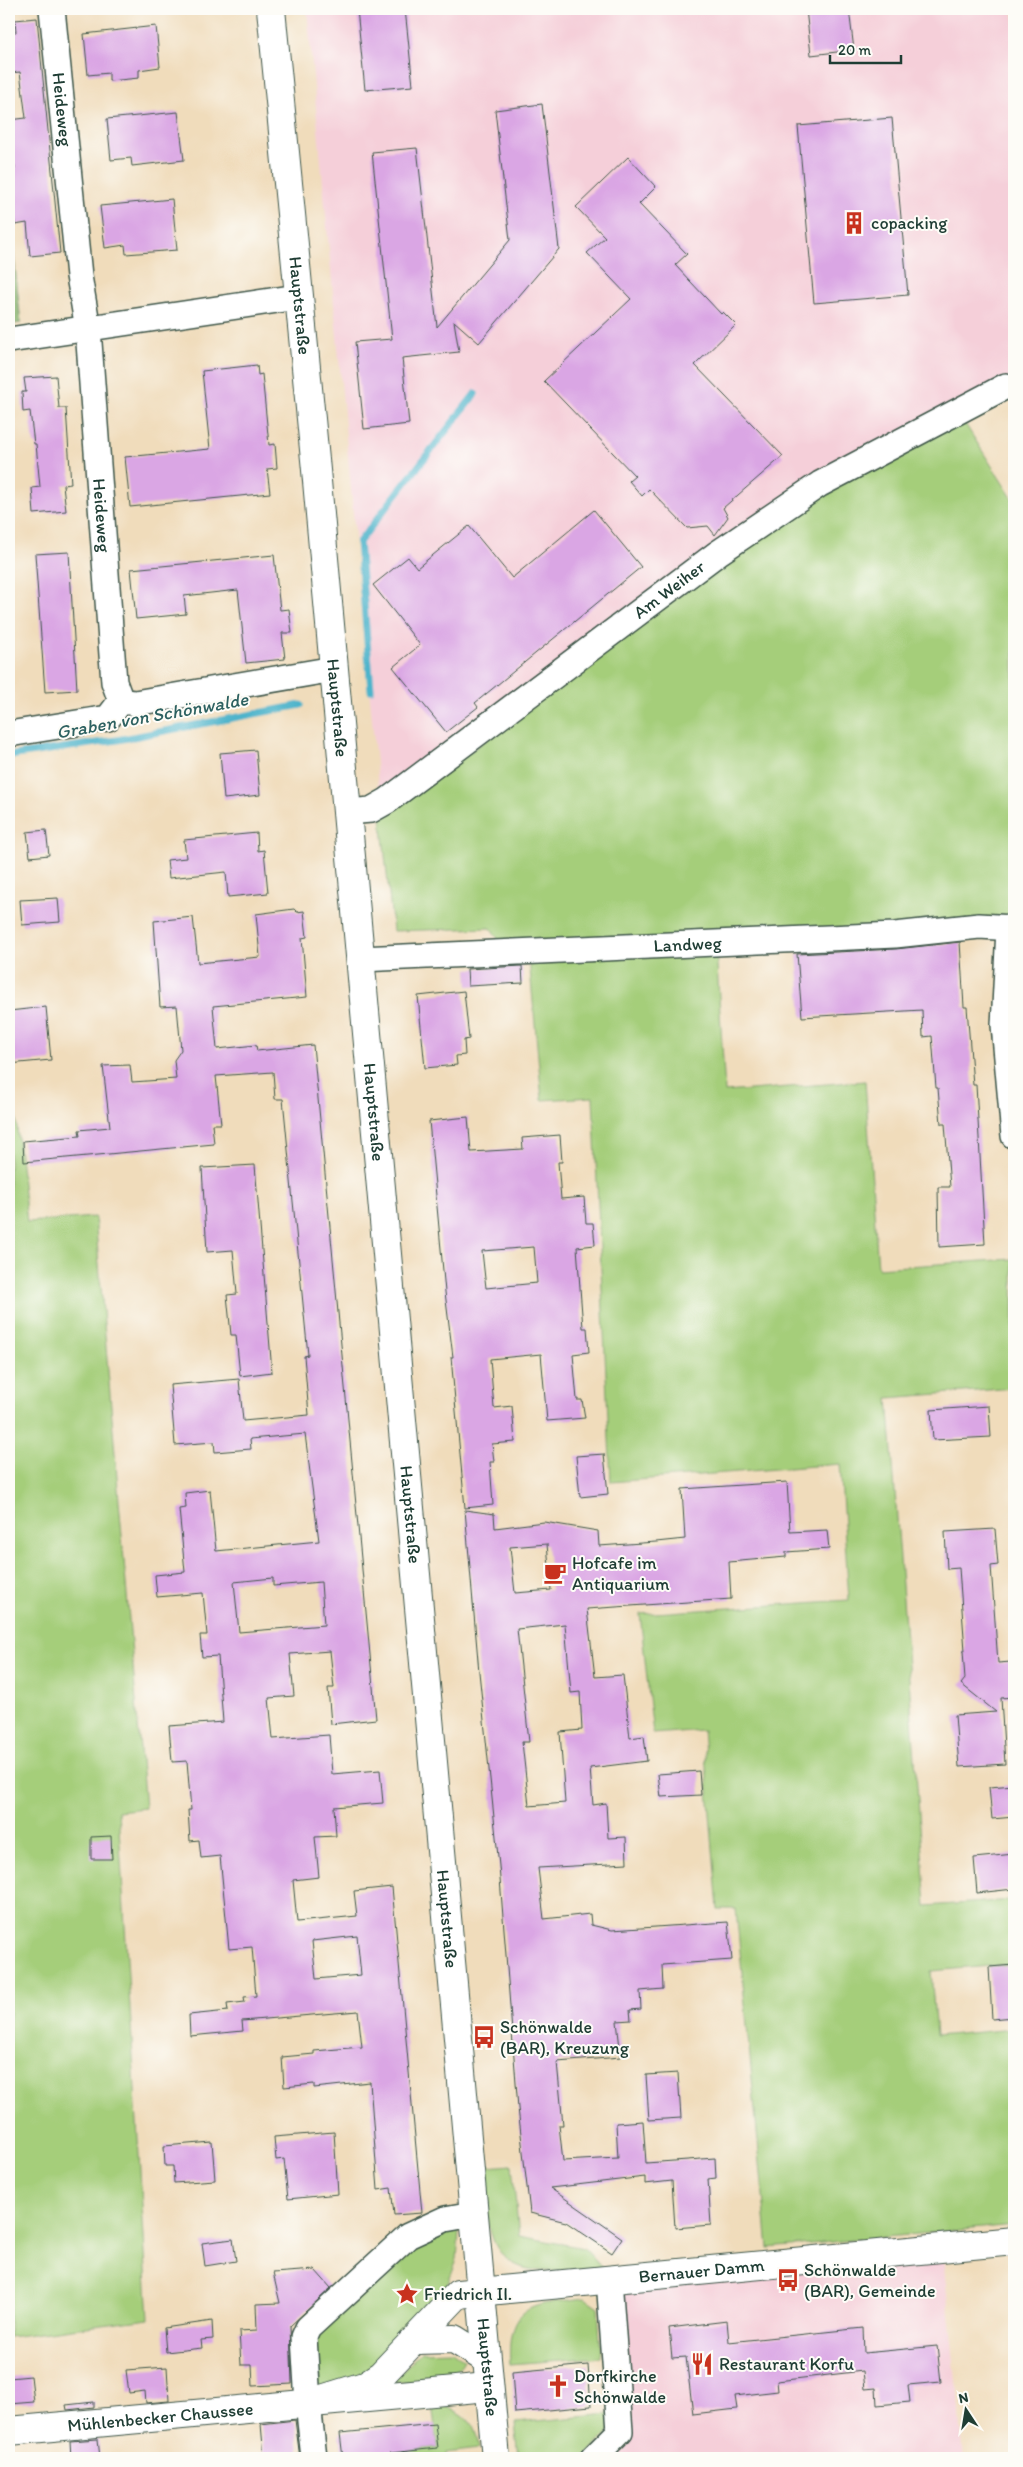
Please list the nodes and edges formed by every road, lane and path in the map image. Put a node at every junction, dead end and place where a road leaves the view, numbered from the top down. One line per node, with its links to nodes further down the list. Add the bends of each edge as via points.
1 (52, 9): 4 (street, Heideweg, via 79,276)
2 (271, 9): 3 (main road, Hauptstraße)
3 (298, 297): 4 (street); 7 (main road, Hauptstraße)
4 (88, 329): 5 (street); 8 (street, Heideweg, via 114,682)
5 (9, 340)
6 (1006, 386): 10 (street, Am Weiher, via 820,484 718,553 387,801 372,810)
7 (334, 669): 8 (street, via 135,703); 10 (main road, Hauptstraße)
8 (121, 701): 9 (street, via 108,718)
9 (9, 734)
10 (347, 812): 12 (main road, Hauptstraße)
11 (1012, 928): 12 (street, Landweg, via 979,926 895,935); 13 (street, via 1004,1025)
12 (360, 959): 14 (main road, Hauptstraße)
13 (1014, 1136)
14 (473, 2214): 17 (main road, Hauptstraße); 21 (street, via 445,2219 408,2236 308,2328 304,2337)
15 (1014, 2241): 16 (main road, Bernauer Damm)
16 (609, 2279): 17 (main road, Bernauer Damm); 25 (street, via 620,2431)
17 (479, 2290): 18 (main road, Mühlenbecker Chaussee, via 458,2294); 19 (main road, Hauptstraße)
18 (414, 2340): 19 (main road, via 454,2339); 21 (main road, Mühlenbecker Chaussee, via 380,2376 364,2386)
19 (486, 2359): 20 (main road, Hauptstraße)
20 (488, 2387): 21 (main road, Mühlenbecker Chaussee); 24 (main road, Hauptstraße)
21 (310, 2402): 22 (main road, Mühlenbecker Chaussee); 23 (street)
22 (9, 2431)
23 (314, 2458)
24 (496, 2458)
25 (593, 2458)

